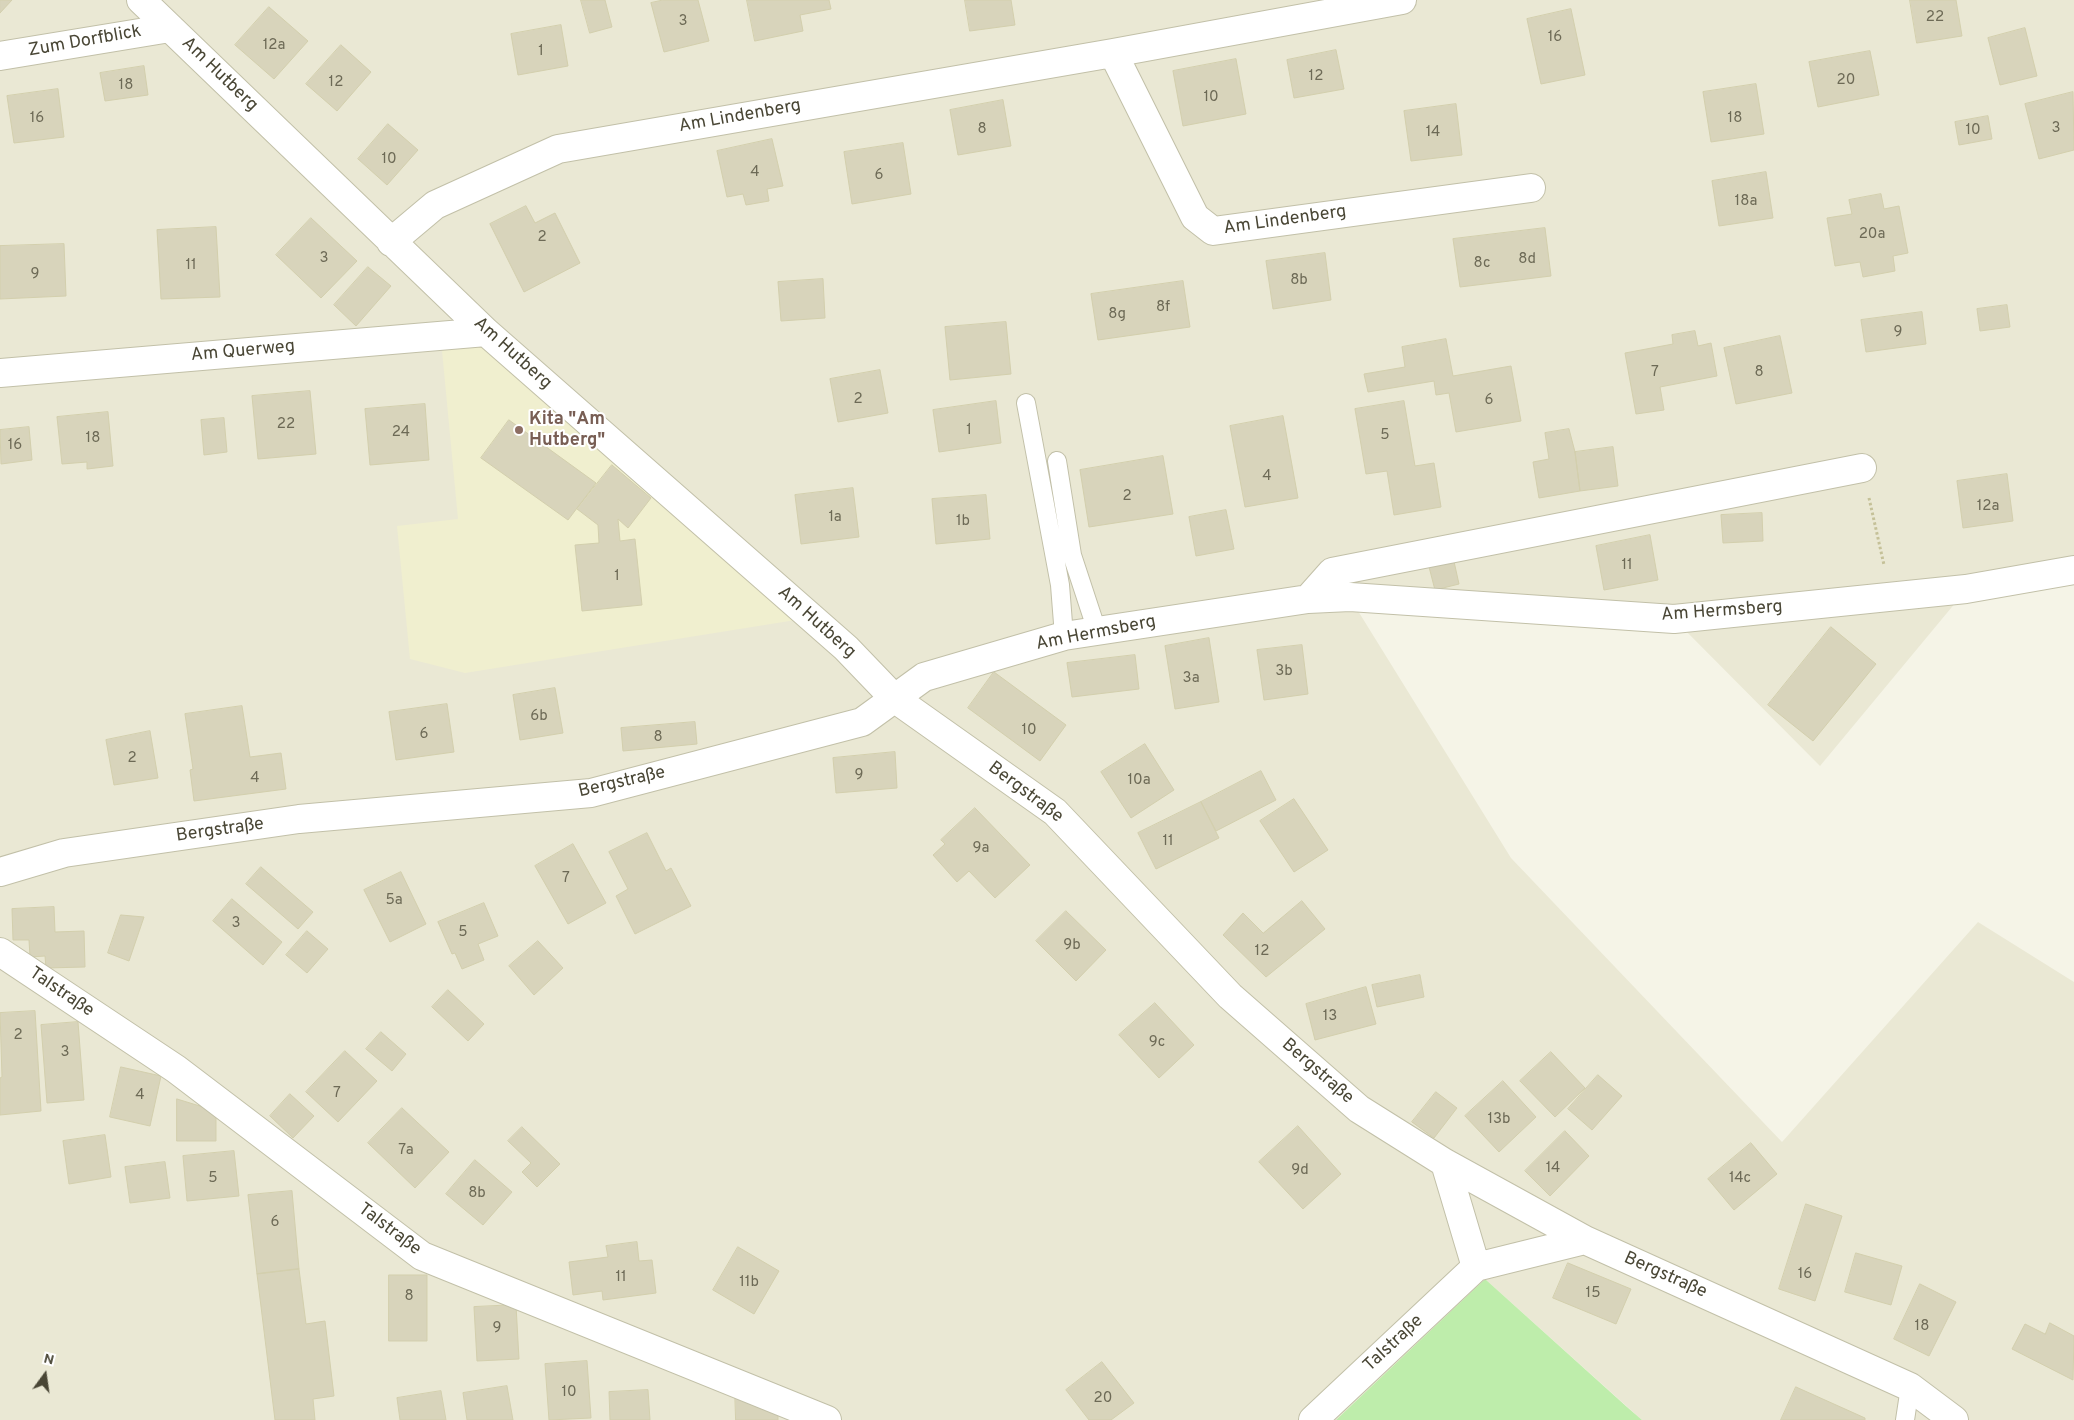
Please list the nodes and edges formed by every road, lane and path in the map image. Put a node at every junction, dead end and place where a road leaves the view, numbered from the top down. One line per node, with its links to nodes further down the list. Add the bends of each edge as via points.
1 (141, 0): 3 (street, Am Hutberg)
2 (1402, 0): 4 (street, Am Lindenberg)
3 (170, 28): 5 (street, Zum Dorfblick); 7 (street, Am Hutberg)
4 (1113, 53): 6 (street, Am Lindenberg, via 1195,217 1212,230); 7 (street, Am Lindenberg, via 558,149 435,205)
5 (0, 56)
6 (1531, 188)
7 (391, 242): 8 (street, Am Hutberg)
8 (486, 332): 9 (street, Am Querweg); 18 (street, Am Hutberg, via 846,648)
9 (0, 373)
10 (1026, 403): 17 (lane, via 1060,585)
11 (1057, 461): 16 (lane, via 1072,555)
12 (1864, 480): 13 (path); 15 (street, via 1332,572)
13 (1884, 566)
14 (2074, 570): 15 (street, Am Hermsberg, via 1966,590 1674,619 1350,597)
15 (1308, 599): 16 (street, Am Hermsberg)
16 (1098, 631): 17 (street, Am Hermsberg)
17 (1064, 636): 18 (street, Am Hermsberg, via 924,677)
18 (894, 698): 19 (street, Bergstraße, via 862,722 591,793 299,819 64,853); 21 (street, Bergstraße, via 1055,812 1230,996 1359,1109)
19 (0, 872)
20 (0, 952): 25 (street, Talstraße, via 176,1069 422,1256)
21 (1445, 1163): 22 (street, Bergstraße); 23 (street)
22 (1586, 1240): 23 (street, Talstraße); 24 (street, Bergstraße)
23 (1476, 1267): 26 (street, Talstraße)
24 (1910, 1387): 27 (lane); 28 (street, Bergstraße)
25 (827, 1420)
26 (1313, 1420)
27 (1905, 1420)
28 (1954, 1420)

